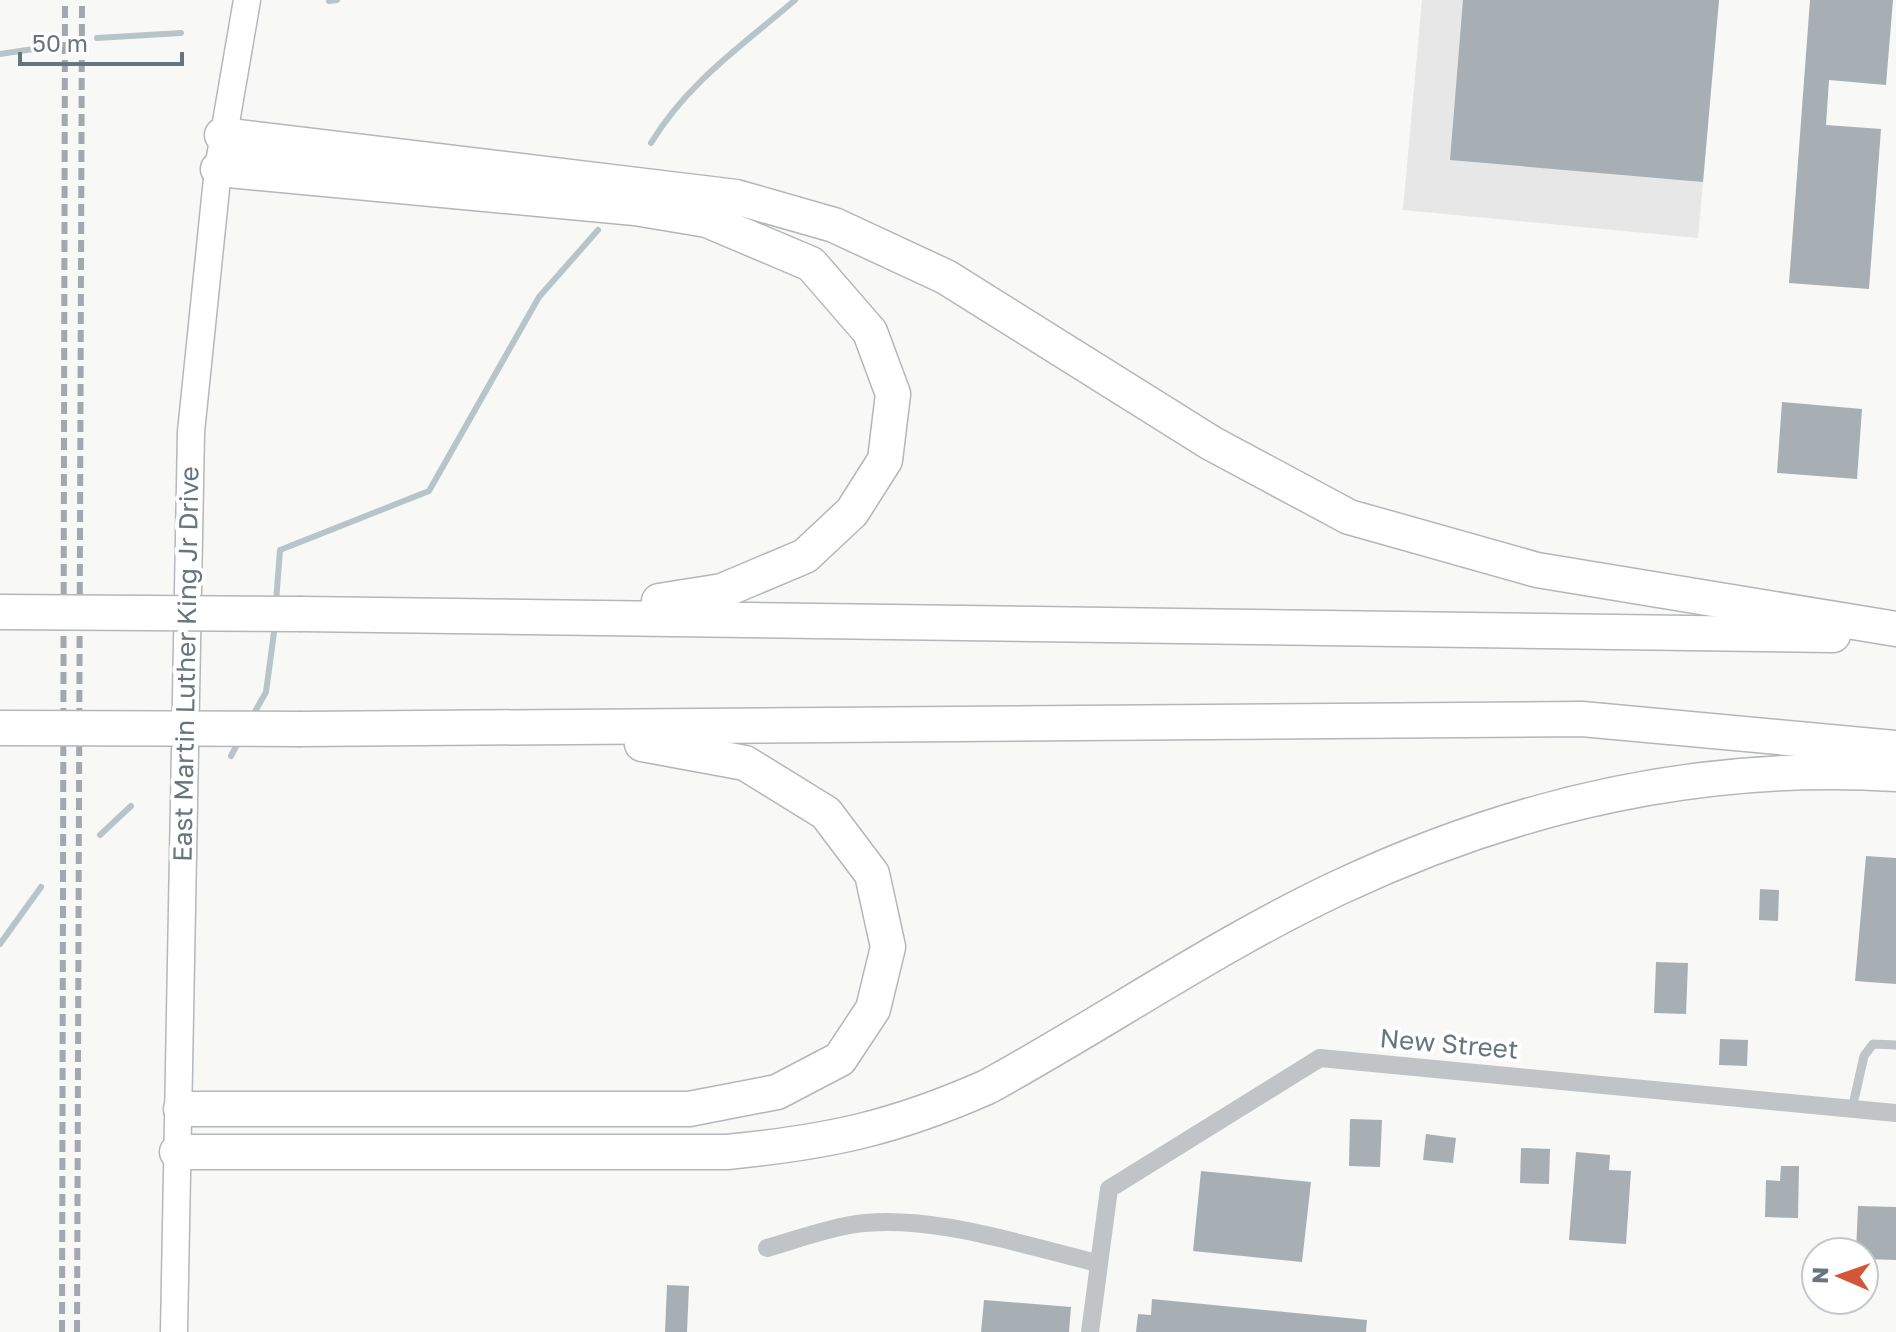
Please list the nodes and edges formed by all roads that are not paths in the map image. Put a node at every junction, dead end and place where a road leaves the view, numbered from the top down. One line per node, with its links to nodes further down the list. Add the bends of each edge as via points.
1 (247, 0): 2 (main road, East Martin Luther King Jr Drive)
2 (222, 135): 3 (main road, East Martin Luther King Jr Drive); 6 (highway, via 736,197 834,225 946,277 1211,443 1349,517 1537,570)
3 (218, 169): 5 (highway, via 586,202 707,220 811,264 870,332 893,394 885,460 852,512 805,556 722,591); 13 (main road, East Martin Luther King Jr Drive, via 191,432)
4 (0, 612): 5 (highway, bridge)
5 (563, 615): 7 (highway)
6 (1896, 629)
7 (1896, 636)
8 (0, 728): 9 (highway, bridge)
9 (567, 730): 10 (highway, via 1582,719); 13 (highway, via 745,763 826,813 872,874 888,947 873,1009 840,1059 777,1092 689,1109)
10 (1896, 748)
11 (1896, 774): 16 (highway, via 1792,771 1707,778 1626,790 1496,823 1337,888 987,1087 866,1133 727,1152)
12 (1896, 1045): 14 (lane, via 1873,1044 1864,1056)
13 (181, 1109): 16 (main road, East Martin Luther King Jr Drive)
14 (1852, 1109): 15 (street, New Street); 18 (street, New Street, via 1320,1058 1109,1189)
15 (1896, 1113)
16 (177, 1152): 19 (main road, East Martin Luther King Jr Drive)
17 (767, 1248): 18 (street, via 852,1225 913,1225 984,1233)
18 (1097, 1263): 20 (street, New Street)
19 (174, 1332)
20 (1090, 1332)

